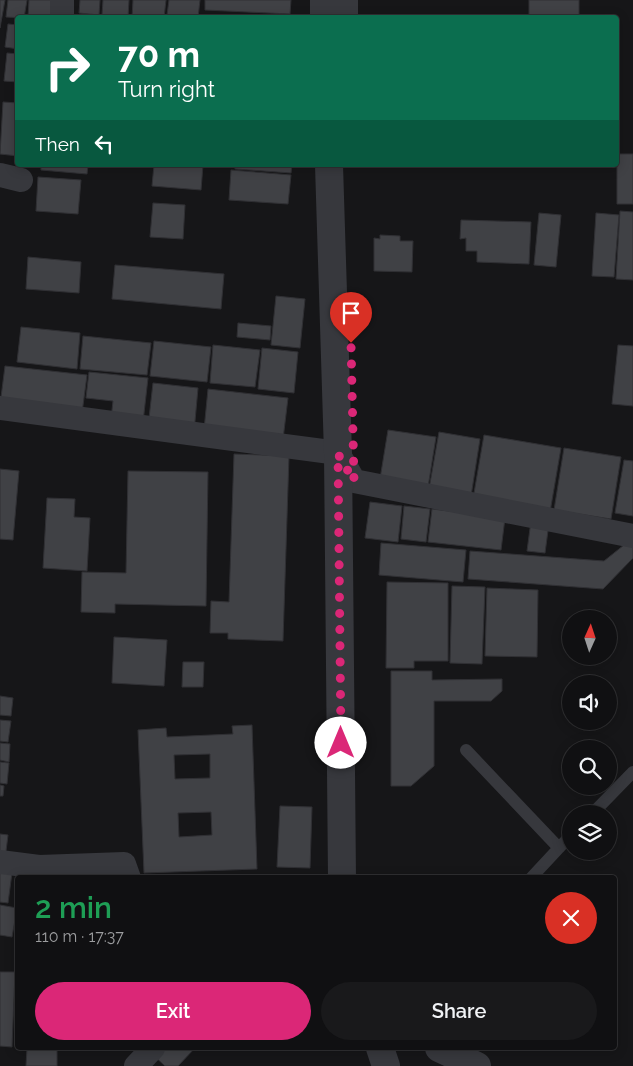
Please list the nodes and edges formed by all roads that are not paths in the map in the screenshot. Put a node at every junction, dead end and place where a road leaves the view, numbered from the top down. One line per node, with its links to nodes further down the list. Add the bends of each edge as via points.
1 (62, 0): 4 (street)
2 (324, 0): 5 (street)
3 (344, 0): 6 (street)
4 (62, 15)
5 (324, 15)
6 (344, 15)
7 (329, 167): 10 (street)
8 (348, 167): 11 (street)
9 (0, 408): 10 (street)
10 (338, 454): 11 (street); 20 (street)
11 (354, 481): 12 (street); 21 (street)
12 (633, 536)
13 (466, 750): 17 (lane)
14 (633, 772): 15 (lane)
15 (601, 805)
16 (562, 845): 17 (lane)
17 (559, 848): 22 (lane)
18 (0, 862): 19 (street, via 39,867 124,864)
19 (127, 875)
20 (342, 875)
21 (358, 875)
22 (534, 875)
23 (151, 1050): 27 (street)
24 (373, 1050): 28 (street)
25 (381, 1050): 29 (street)
26 (443, 1050): 30 (street)
27 (136, 1066)
28 (374, 1066)
29 (386, 1066)
30 (477, 1066)

